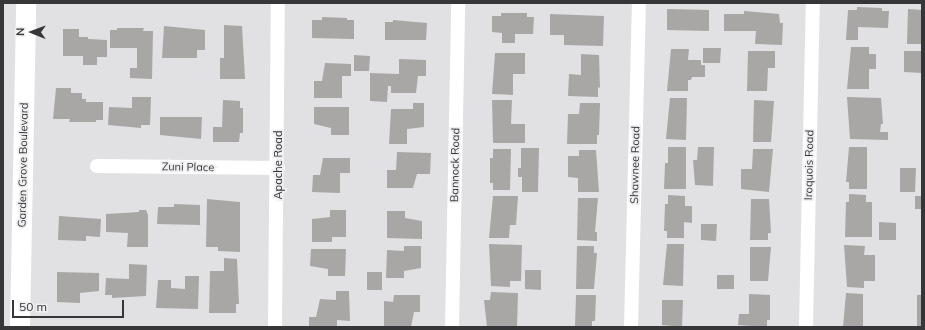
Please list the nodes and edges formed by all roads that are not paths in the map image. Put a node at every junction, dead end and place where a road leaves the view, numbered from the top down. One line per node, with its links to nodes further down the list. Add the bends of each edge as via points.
1 (26, 3): 8 (main road, Garden Grove Boulevard)
2 (278, 3): 7 (street, Apache Road)
3 (458, 3): 10 (street, Bannock Road)
4 (639, 3): 11 (street, Shawnee Road)
5 (813, 3): 12 (street, Iroquois Road)
6 (97, 166): 7 (street, Zuni Place)
7 (278, 168): 9 (street, Apache Road)
8 (20, 327)
9 (275, 327)
10 (452, 327)
11 (631, 327)
12 (806, 327)

